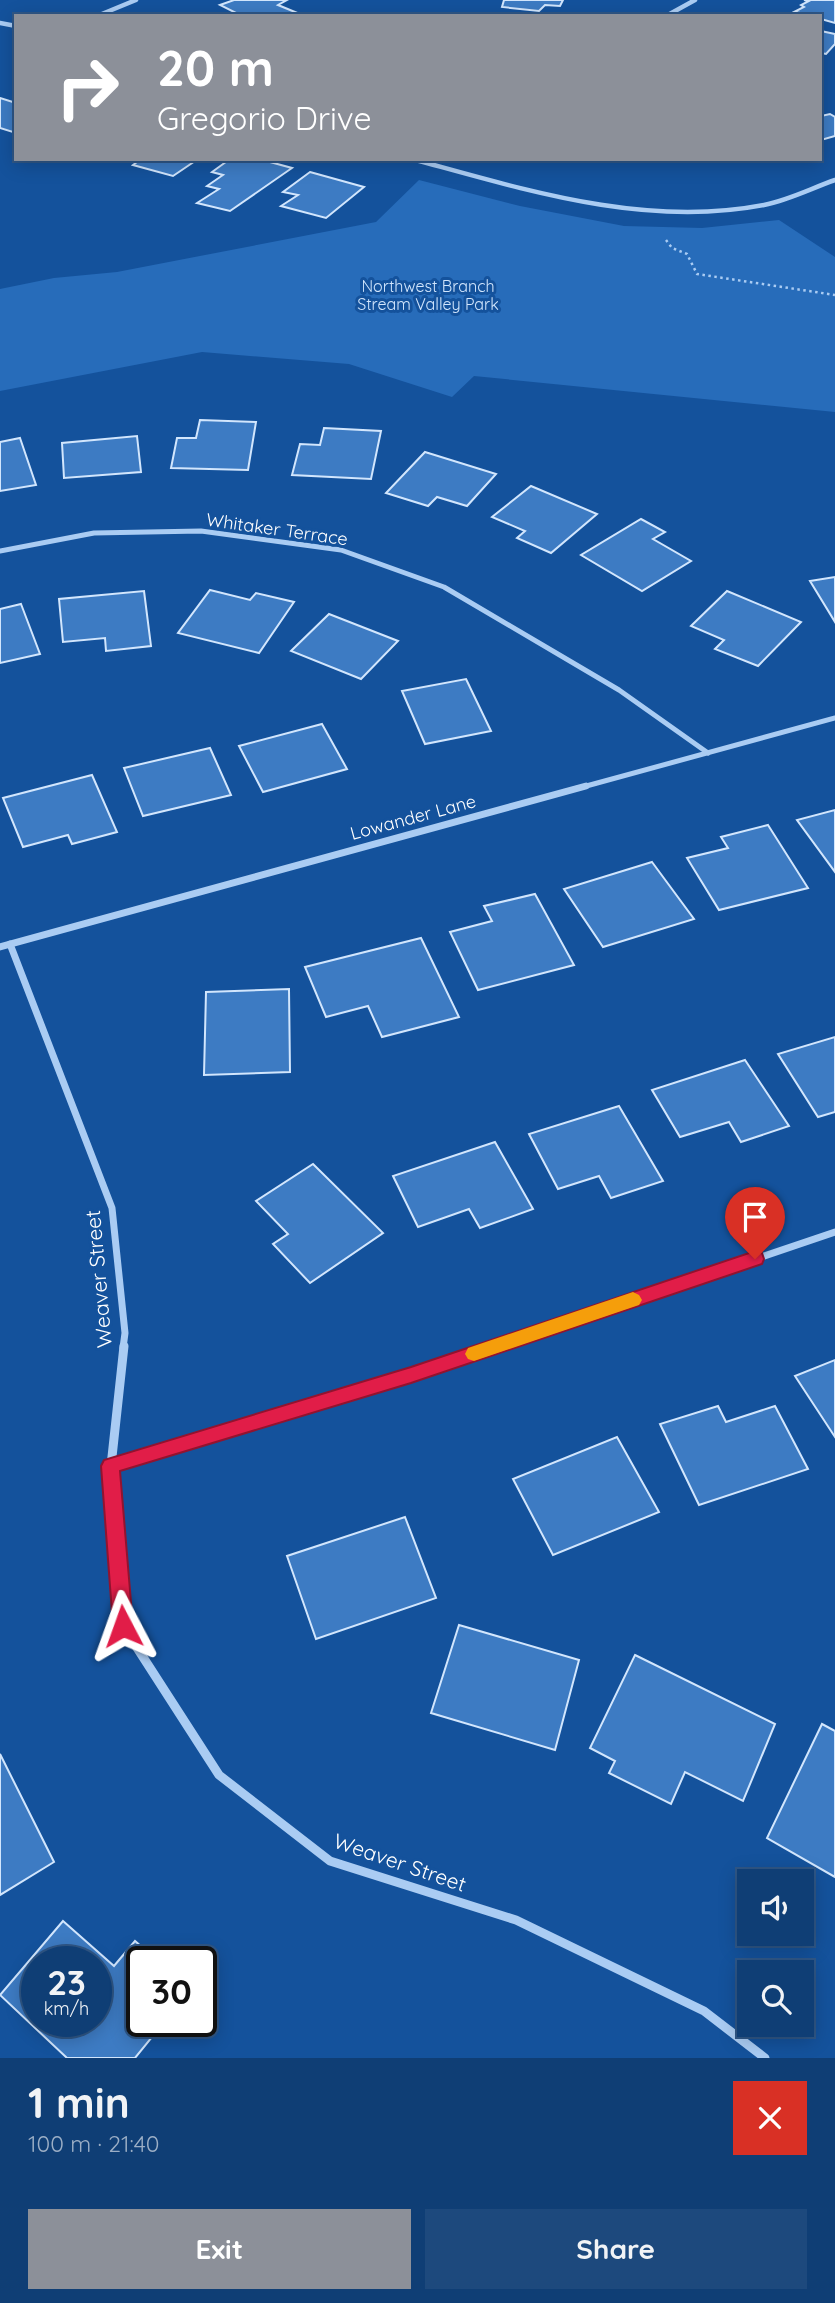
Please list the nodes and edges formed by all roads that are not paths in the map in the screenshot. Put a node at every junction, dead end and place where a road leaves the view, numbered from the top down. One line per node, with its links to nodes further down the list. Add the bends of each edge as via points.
1 (136, 0): 3 (street)
2 (695, 0): 4 (street)
3 (102, 14)
4 (670, 14)
5 (419, 161): 6 (street, via 520,188 637,210 704,212 765,204)
6 (835, 180)
7 (0, 551): 9 (street, Whitaker Terrace, via 94,533 201,531 341,550 444,587 619,690)
8 (835, 718): 9 (street, Lowander Lane)
9 (708, 753): 10 (street, Lowander Lane)
10 (10, 944): 11 (street, Lowander Lane); 13 (street, Weaver Street, via 112,1208 125,1333)
11 (0, 947)
12 (835, 1232): 13 (street, via 411,1375)
13 (111, 1466): 14 (street, Weaver Street, via 123,1626 219,1775 330,1861 516,1920 704,2011)
14 (765, 2058)

